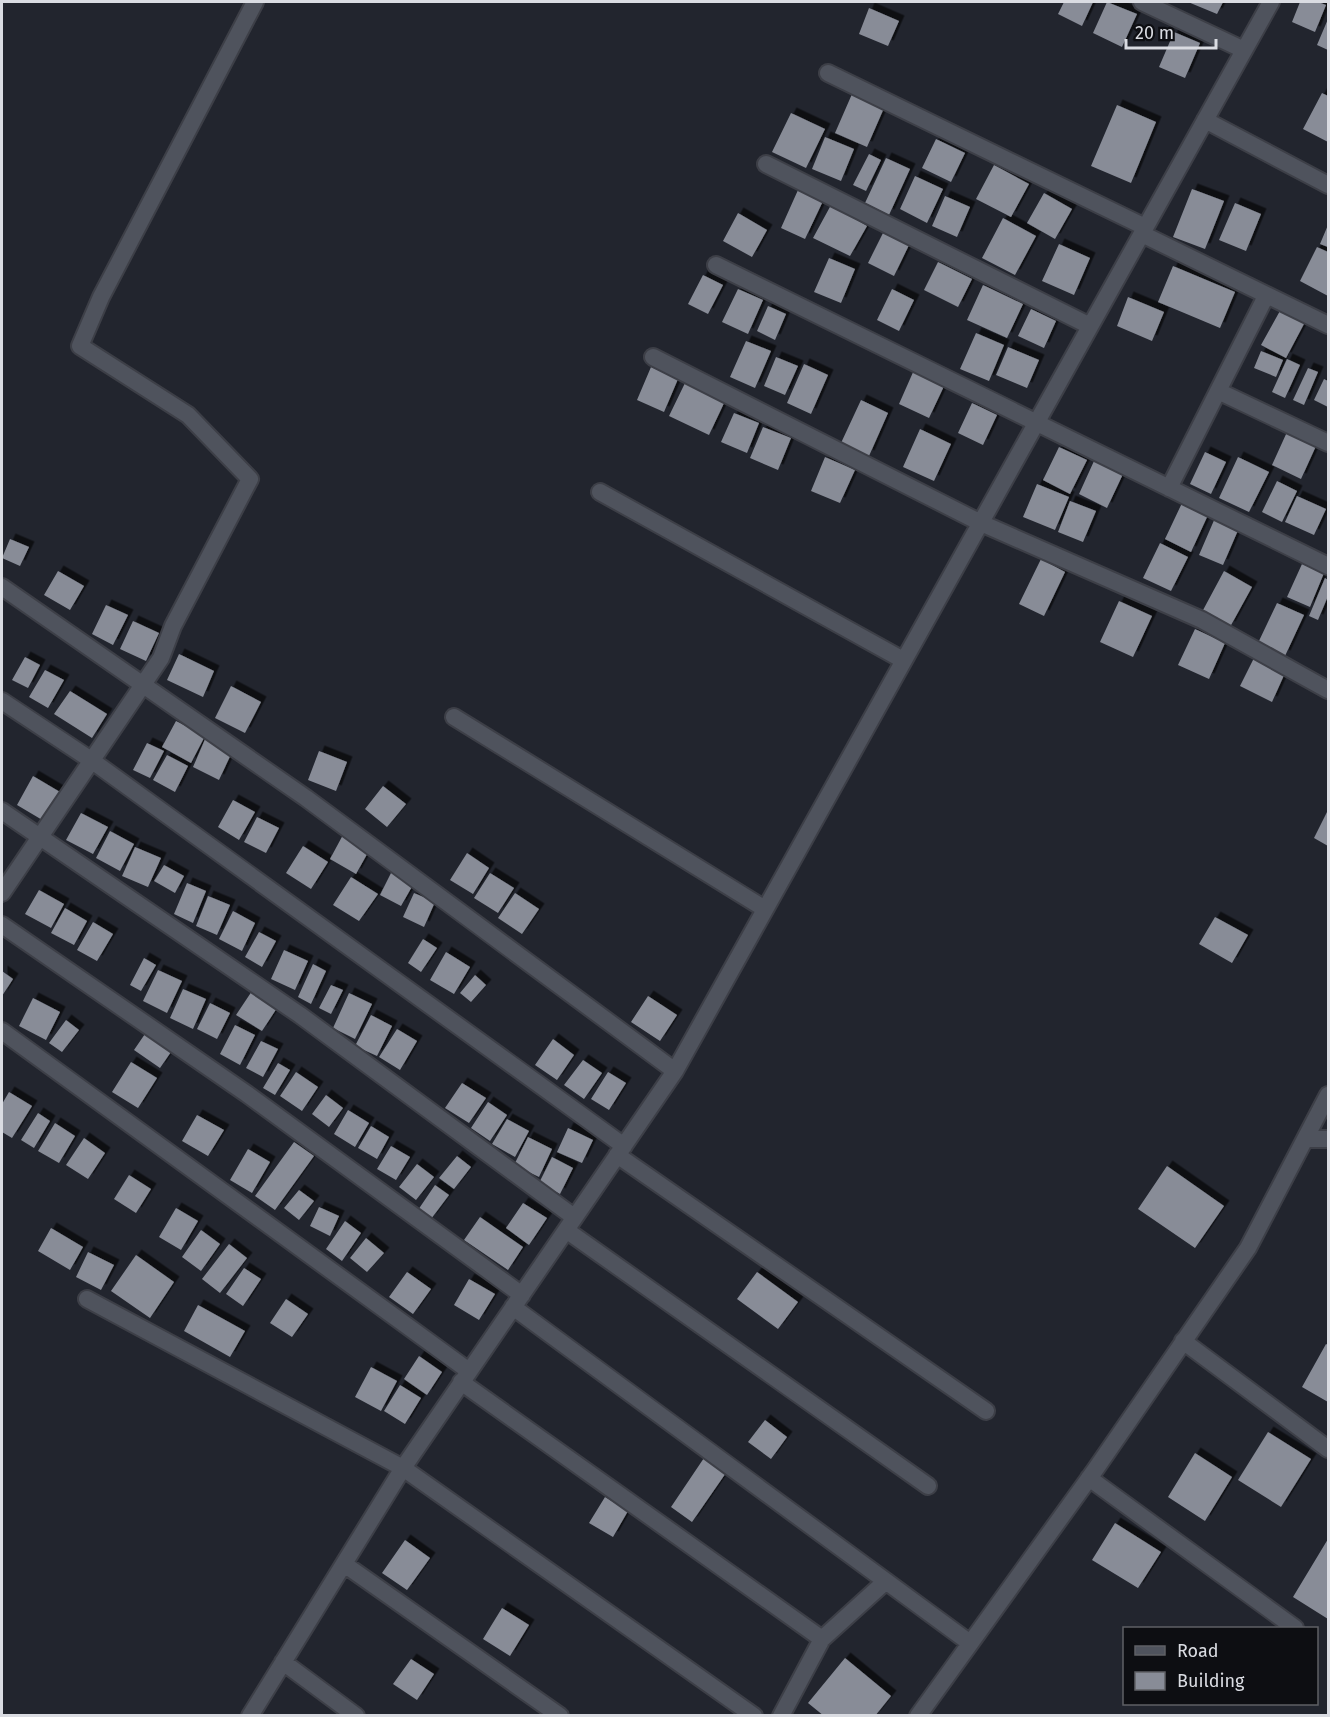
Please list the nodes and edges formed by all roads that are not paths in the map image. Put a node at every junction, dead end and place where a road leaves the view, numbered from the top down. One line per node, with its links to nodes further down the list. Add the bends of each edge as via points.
1 (255, 2): 24 (street, via 101,297 80,346 188,415 250,479 172,626 161,658)
2 (1142, 2): 4 (street)
3 (1271, 2): 4 (street)
4 (1244, 50): 6 (street)
5 (828, 73): 9 (street)
6 (1205, 120): 8 (street); 9 (street)
7 (766, 164): 13 (street)
8 (1329, 185)
9 (1143, 231): 11 (street); 13 (street)
10 (716, 265): 16 (street)
11 (1266, 296): 12 (street); 15 (street)
12 (1329, 325)
13 (1090, 326): 16 (street)
14 (653, 357): 20 (street)
15 (1218, 391): 17 (street); 18 (street)
16 (1036, 423): 18 (street); 20 (street)
17 (1329, 443)
18 (1169, 488): 21 (street)
19 (600, 492): 23 (street)
20 (981, 523): 23 (street); 25 (street, via 1202,620)
21 (1329, 566)
22 (2, 587): 24 (street)
23 (903, 660): 32 (street)
24 (143, 684): 28 (street); 35 (street, via 306,798)
25 (1329, 690)
26 (2, 701): 28 (street)
27 (454, 717): 32 (street)
28 (91, 760): 30 (street); 39 (street)
29 (2, 811): 30 (street)
30 (40, 836): 31 (street); 40 (street, via 300,1015)
31 (2, 893)
32 (765, 909): 35 (street)
33 (2, 925): 42 (street, via 247,1094)
34 (2, 1031): 44 (street)
35 (675, 1071): 39 (street)
36 (1329, 1095): 37 (street)
37 (1305, 1139): 38 (street); 43 (street, via 1248,1248)
38 (1329, 1139)
39 (620, 1150): 40 (street); 45 (street)
40 (570, 1223): 42 (street); 49 (street)
41 (87, 1299): 47 (street)
42 (517, 1301): 44 (street); 51 (street)
43 (1183, 1341): 46 (street); 48 (street)
44 (465, 1377): 47 (street); 53 (street)
45 (987, 1411)
46 (1329, 1449)
47 (403, 1468): 50 (street); 59 (street)
48 (1089, 1478): 52 (street); 54 (street)
49 (928, 1486)
50 (344, 1564): 55 (street); 58 (street)
51 (886, 1581): 53 (street); 54 (street)
52 (1292, 1627)
53 (822, 1639): 60 (street)
54 (970, 1643): 61 (street)
55 (283, 1662): 56 (street); 57 (street)
56 (250, 1716)
57 (356, 1716)
58 (560, 1716)
59 (754, 1716)
60 (781, 1716)
61 (918, 1716)

